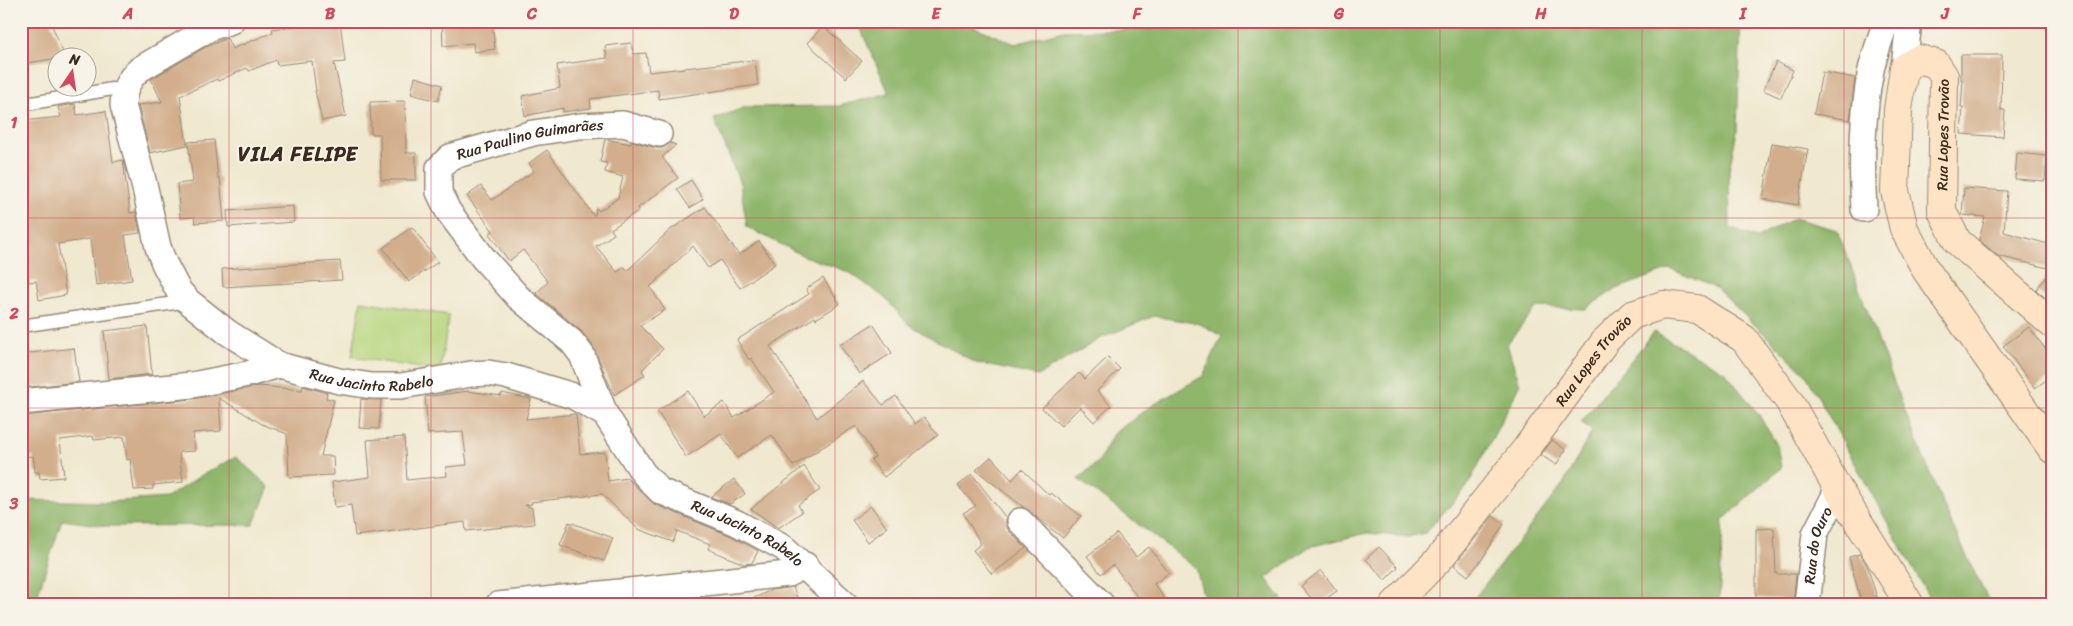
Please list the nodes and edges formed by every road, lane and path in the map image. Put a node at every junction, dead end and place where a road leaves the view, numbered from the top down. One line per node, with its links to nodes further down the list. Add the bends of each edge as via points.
1 (231, 21): 5 (street, via 210,28 140,69 130,77)
2 (1886, 21): 8 (street, via 1871,69 1865,114)
3 (1909, 21): 4 (street)
4 (1904, 68): 10 (main road, Rua Lopes Trovão, via 1918,59 1936,64 1944,76 1942,210 1957,241); 15 (main road, via 1898,110 1896,191 1904,229 1926,270)
5 (124, 94): 6 (lane, via 112,89); 9 (street, Rua Jacinto Rabelo, via 122,105 158,247 171,278)
6 (21, 105)
7 (659, 134): 14 (street, Rua Paulino Guimarães, via 624,124 533,133 450,157 439,168 439,192 448,211 518,297 572,342 582,355)
8 (1864, 210)
9 (188, 301): 11 (lane); 12 (street, Rua Jacinto Rabelo, via 227,332)
10 (2052, 324)
11 (21, 326)
12 (279, 365): 13 (street, via 192,385); 14 (street, Rua Jacinto Rabelo, via 372,386 424,383 488,373 573,396)
13 (21, 402)
14 (605, 414): 18 (street, Rua Jacinto Rabelo, via 642,473 660,491 753,532 784,548)
15 (2052, 450)
16 (1838, 489): 22 (main road, Rua Lopes Trovão, via 1789,401 1744,339 1697,309 1663,305 1632,315 1606,340 1439,559); 23 (street, Rua do Ouro, via 1815,534); 24 (main road, Rua Lopes Trovão)
17 (1020, 520): 21 (street)
18 (805, 564): 19 (street, via 788,574); 20 (street, Rua Jacinto Rabelo)
19 (498, 605)
20 (846, 605)
21 (1102, 605)
22 (1394, 605)
23 (1807, 605)
24 (1910, 605)

